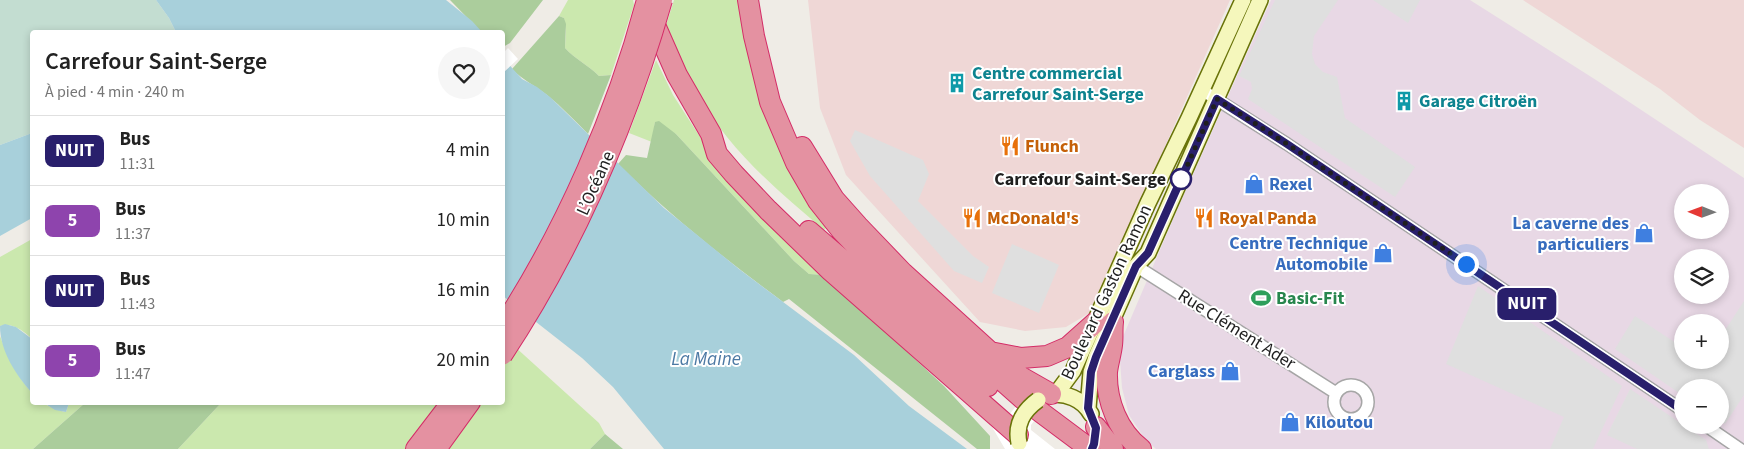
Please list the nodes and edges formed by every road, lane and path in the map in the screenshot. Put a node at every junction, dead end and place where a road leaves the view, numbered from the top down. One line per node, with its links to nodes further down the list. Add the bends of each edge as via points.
1 (647, 0): 9 (highway, via 676,75); 13 (highway, L’Océane, bridge, via 618,90 586,169 551,244)
2 (662, 0): 14 (highway, L’Océane, bridge, via 636,84 599,178 551,274)
3 (748, 0): 6 (highway)
4 (1243, 0): 7 (main road, Boulevard Gaston Ramon)
5 (1260, 0): 8 (main road, Boulevard Gaston Ramon)
6 (759, 56): 15 (highway, via 771,73 798,140 834,199 903,273); 24 (highway, via 770,102 796,163 841,230 891,282 1023,398)
7 (1202, 90): 8 (street); 10 (main road, Boulevard Gaston Ramon)
8 (1217, 99): 11 (main road, Boulevard Gaston Ramon, via 1148,253); 20 (street)
9 (711, 134): 23 (highway, via 717,154 768,210 831,271 989,408); 28 (highway, via 767,193 825,246 1018,411)
10 (1155, 189): 11 (main road, Boulevard Gaston Ramon, via 1158,205 1138,253); 12 (main road, Boulevard Gaston Ramon)
11 (1136, 266): 12 (main road, Boulevard Gaston Ramon); 16 (street, Rue Clément Ader)
12 (1104, 322): 15 (highway, via 1068,347 1047,356 1021,358); 17 (main road, Boulevard Gaston Ramon, via 1073,372); 21 (main road, Boulevard Gaston Ramon, via 1091,372); 29 (highway, via 1112,346 1107,373 1109,396 1123,428)
13 (505, 323)
14 (505, 350)
15 (990, 352): 17 (highway)
16 (1336, 393)
17 (1048, 396): 21 (main road, via 1075,398); 23 (main road, Boulevard Gaston Ramon, bridge, via 1028,407 1020,420)
18 (450, 405): 26 (highway)
19 (468, 405): 27 (highway)
20 (1674, 405)
21 (1088, 408): 24 (main road)
22 (1717, 434): 25 (street)
23 (1019, 444)
24 (1097, 444)
25 (1736, 448)
26 (416, 449)
27 (436, 449)
28 (1068, 449)
29 (1141, 449)

